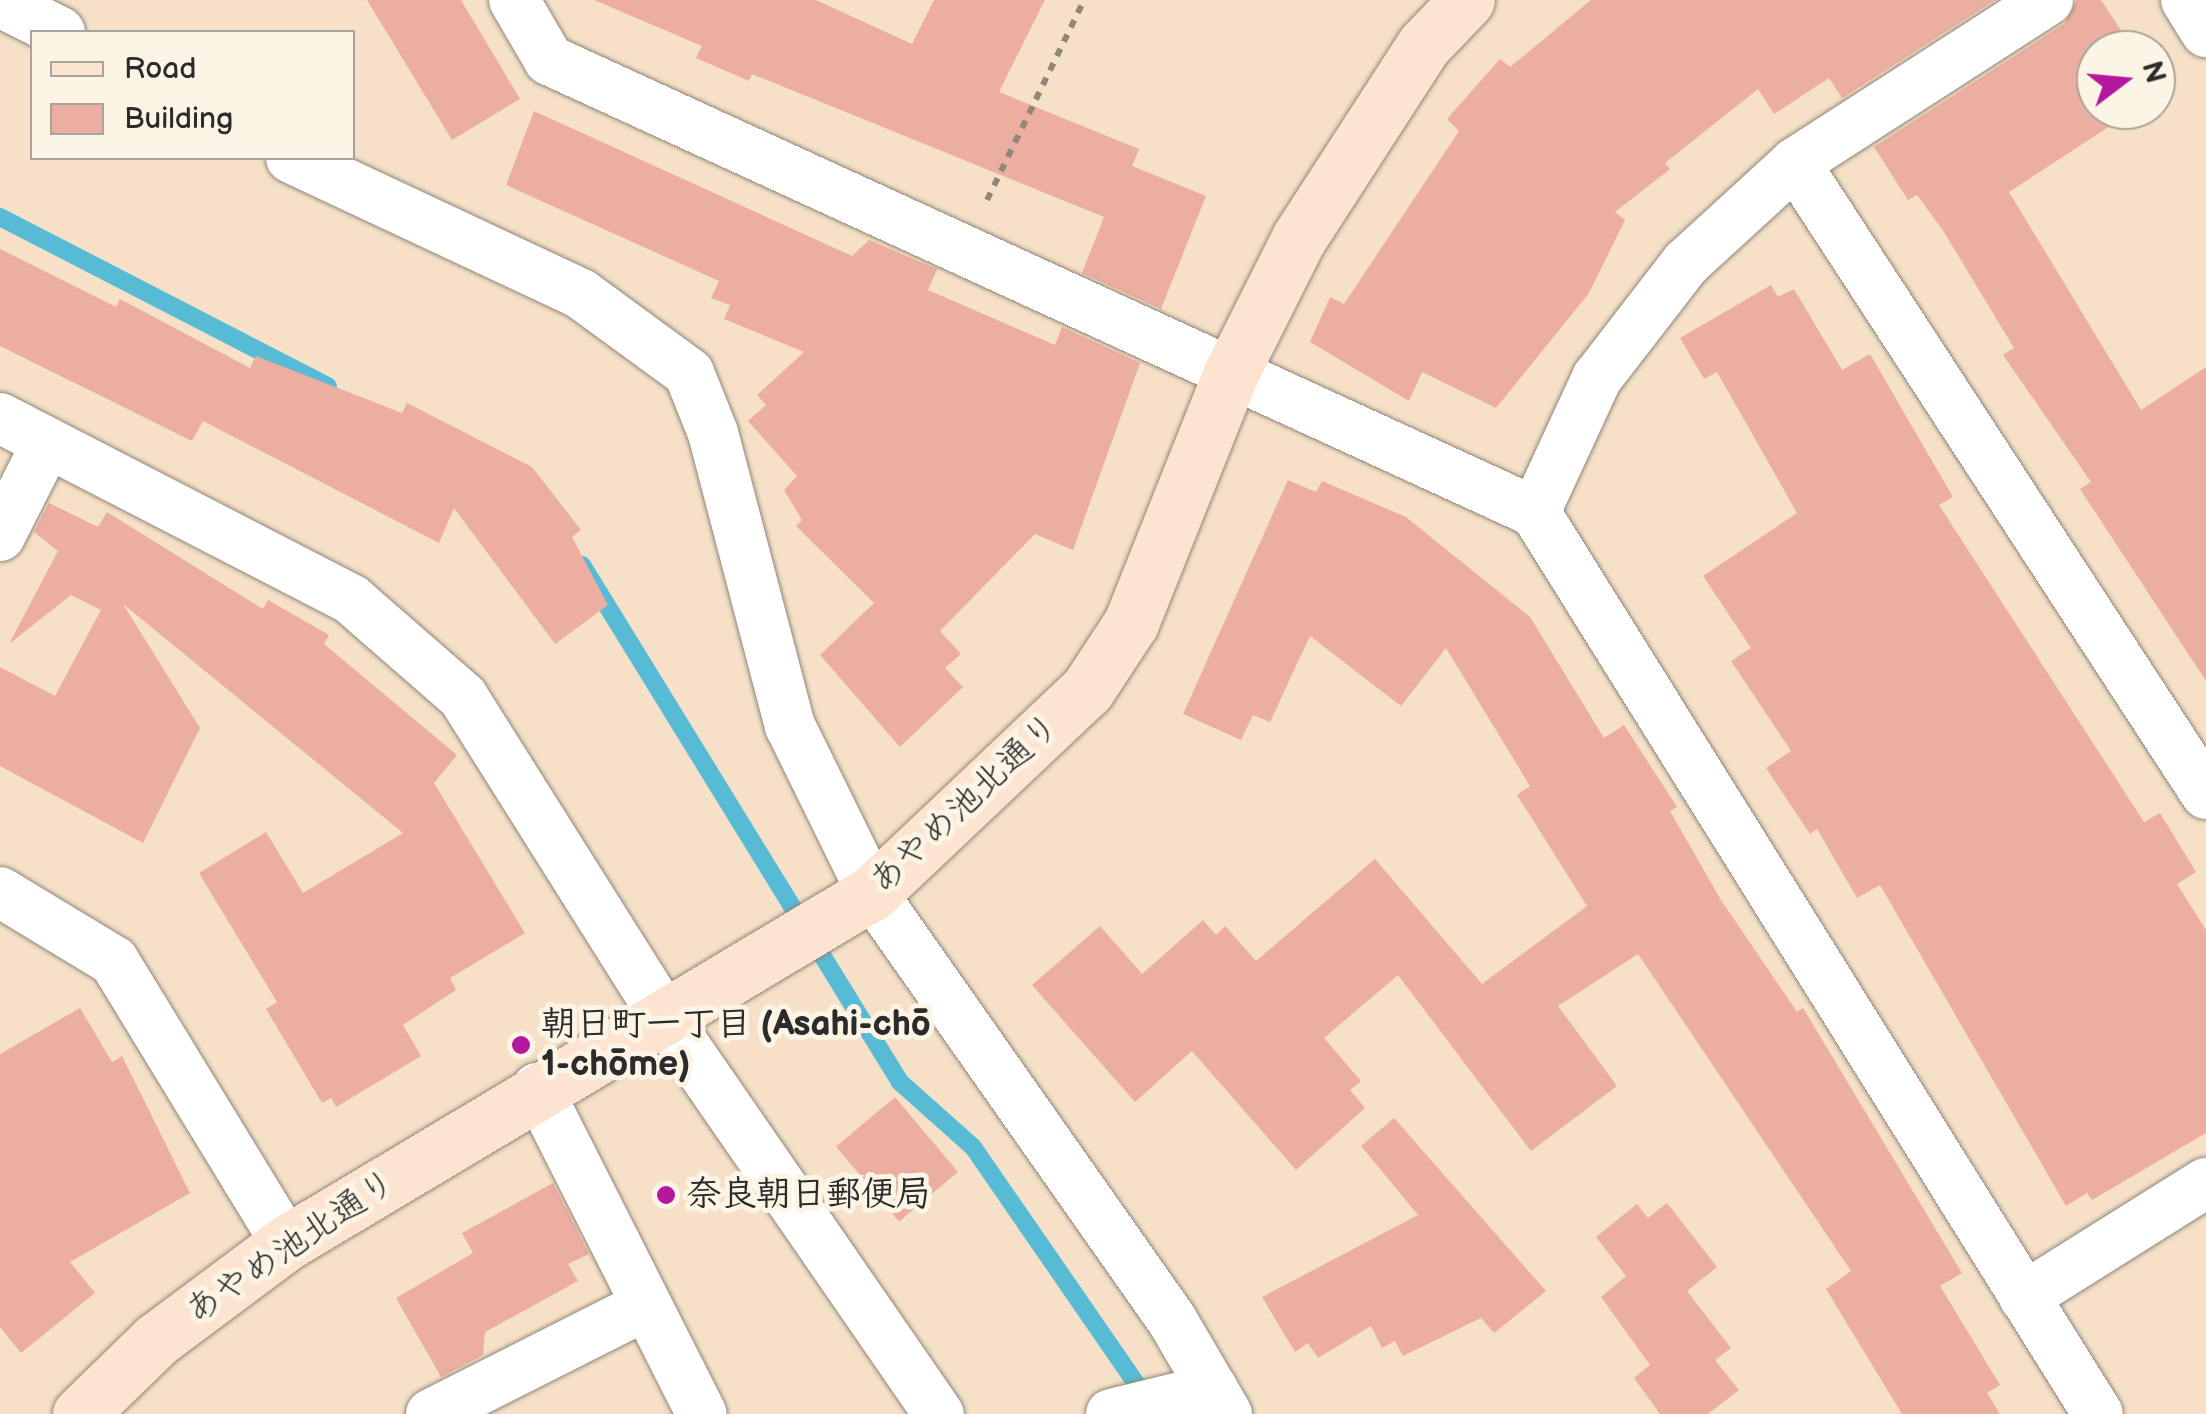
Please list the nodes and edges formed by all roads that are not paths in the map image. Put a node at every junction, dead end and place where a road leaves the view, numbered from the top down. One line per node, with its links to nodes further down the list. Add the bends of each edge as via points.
1 (514, 0): 10 (street, via 549,60)
2 (1467, 0): 10 (street, あやめ池北通り, via 1424,45 1309,222)
3 (2048, 0): 9 (street)
4 (2186, 0): 7 (street)
5 (0, 2): 6 (street)
6 (56, 30)
7 (2206, 32)
8 (295, 160): 17 (street, via 581,294 689,373 714,433 790,726)
9 (1795, 162): 13 (street, via 1686,263 1597,378); 15 (street)
10 (1230, 375): 13 (street); 17 (street, あやめ池北通り, via 1131,623 1087,690)
11 (0, 418): 12 (street)
12 (46, 445): 14 (street); 18 (street, via 352,600 463,697)
13 (1536, 512): 22 (street)
14 (0, 536)
15 (2206, 794)
16 (0, 892): 21 (street, via 114,962)
17 (872, 894): 18 (street, あやめ池北通り); 24 (street)
18 (664, 1016): 19 (street, あやめ池北通り); 28 (street)
19 (537, 1088): 21 (street, あやめ池北通り); 23 (street)
20 (2206, 1183): 22 (street)
21 (286, 1243): 25 (street, あやめ池北通り, via 156,1340)
22 (2024, 1297): 30 (street)
23 (645, 1306): 26 (street); 27 (street)
24 (1220, 1402): 29 (street)
25 (80, 1414)
26 (431, 1414)
27 (702, 1414)
28 (939, 1414)
29 (1111, 1414)
30 (2098, 1414)

